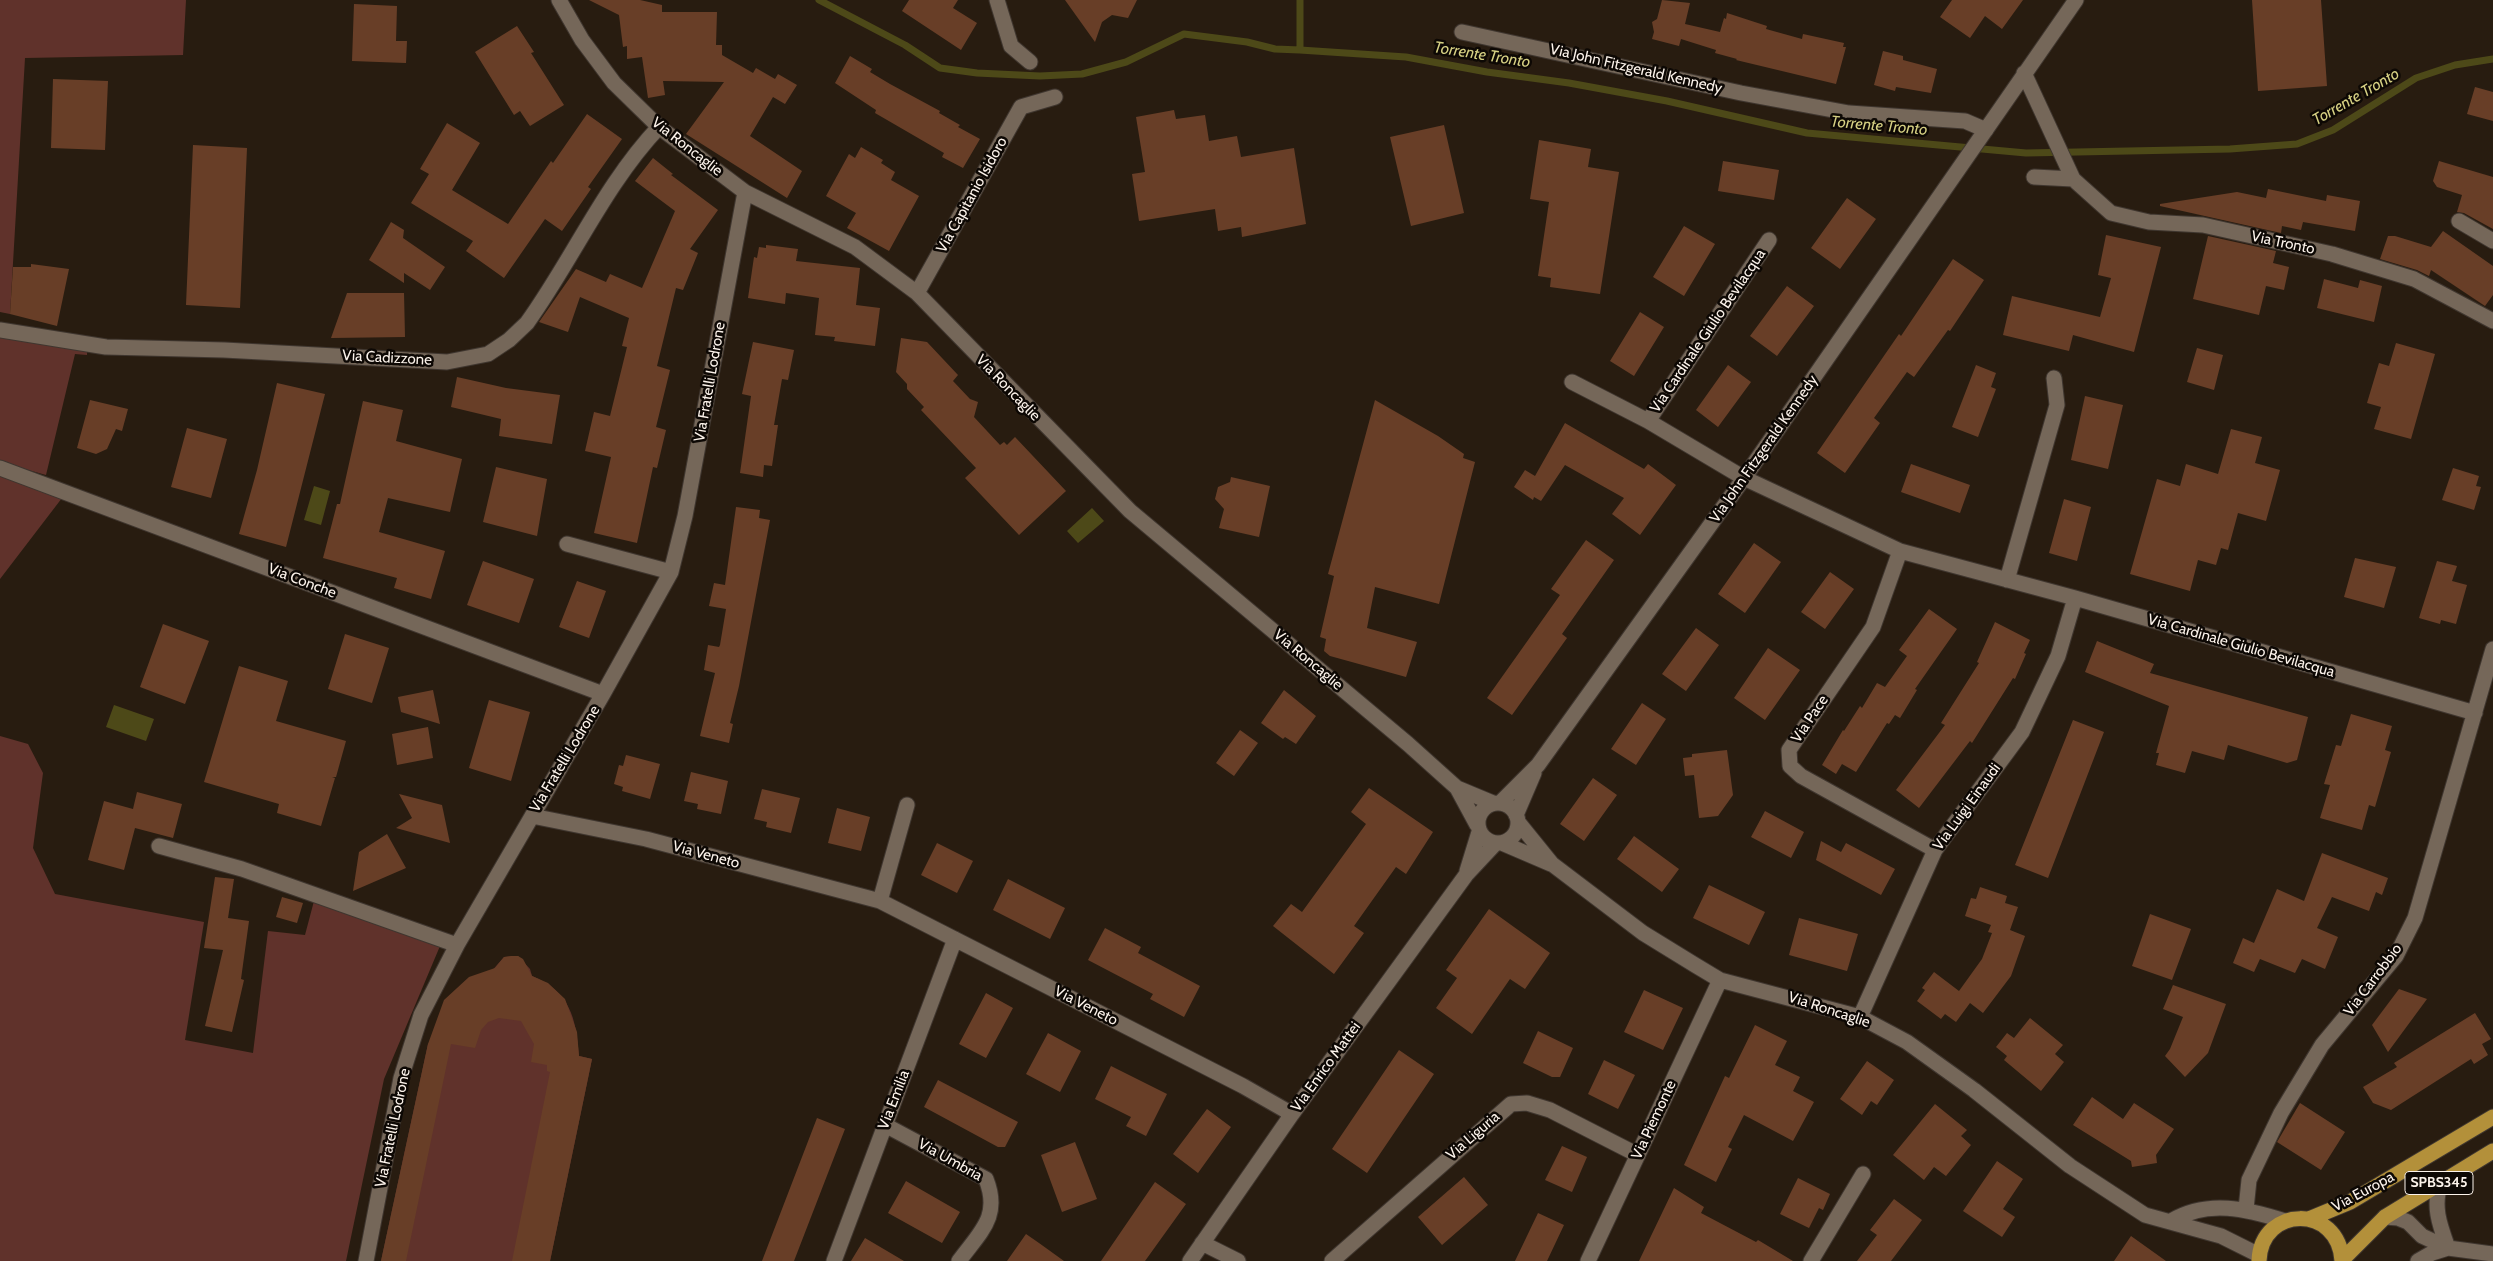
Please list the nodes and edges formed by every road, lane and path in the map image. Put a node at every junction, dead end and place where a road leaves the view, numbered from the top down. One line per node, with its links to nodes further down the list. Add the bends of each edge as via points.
1 (559, 0): 8 (street, Via Roncaglie, via 582,40 614,83)
2 (997, 0): 5 (street, via 1011,46)
3 (2076, 0): 6 (street, Via John Fitzgerald Kennedy)
4 (1462, 32): 9 (street, Via John Fitzgerald Kennedy, via 1839,112 1965,121)
5 (1030, 62)
6 (2024, 73): 9 (street, Via John Fitzgerald Kennedy); 10 (street)
7 (1056, 97): 16 (street, Via Capitanio Isidoro, via 1032,98 1021,107)
8 (659, 127): 12 (street, Via Roncaglie); 18 (street, Via Cadizzone, via 619,179 527,323 488,354 447,362 234,350 106,347)
9 (1985, 132): 23 (street, Via John Fitzgerald Kennedy)
10 (2070, 172): 11 (street); 17 (street, Via Tronto, via 2111,213 2149,222 2203,225 2332,254 2414,279)
11 (2034, 177)
12 (745, 192): 16 (street, Via Roncaglie, via 855,247); 26 (street, Via Fratelli Lodrone, via 685,516)
13 (2459, 220): 15 (street)
14 (1769, 240): 21 (street, Via Cardinale Giulio Bevilacqua)
15 (2493, 241)
16 (917, 293): 33 (street, Via Roncaglie, via 1130,511)
17 (2493, 321)
18 (0, 330)
19 (2054, 378): 27 (street, via 2057,405)
20 (1572, 382): 21 (street, Via Cardinale Giulio Bevilacqua)
21 (1648, 421): 23 (street, Via Cardinale Giulio Bevilacqua)
22 (0, 468): 30 (street, Via Conche)
23 (1744, 478): 25 (street, Via Cardinale Giulio Bevilacqua); 32 (street, Via John Fitzgerald Kennedy)
24 (567, 544): 26 (street)
25 (1900, 551): 27 (street, Via Cardinale Giulio Bevilacqua); 39 (street, Via Pace, via 1873,627 1789,750 1790,766 1801,776)
26 (671, 572): 30 (street, Via Fratelli Lodrone)
27 (2007, 580): 28 (street, Via Cardinale Giulio Bevilacqua)
28 (2075, 598): 31 (street, Via Cardinale Giulio Bevilacqua); 39 (street, Via Luigi Einaudi, via 2058,656 2022,732)
29 (2493, 649): 31 (street, Via Carrobbio)
30 (603, 694): 36 (street, Via Fratelli Lodrone)
31 (2474, 713): 54 (street, Via Carrobbio, via 2415,918 2396,956 2322,1045 2286,1105 2249,1180)
32 (1538, 765): 35 (street, Via John Fitzgerald Kennedy); 37 (street, Via John Fitzgerald Kennedy)
33 (1457, 788): 35 (street, Via Roncaglie); 35 (street, Via Roncaglie)
34 (907, 805): 42 (street)
35 (1486, 815): 37 (street, via 1510,807); 37 (street, via 1485,840); 41 (street, Via Enrico Mattei)
36 (532, 816): 42 (street, Via Veneto, via 646,839); 44 (street, Via Fratelli Lodrone)
37 (1509, 832): 40 (street, Via Roncaglie); 40 (street, Via Roncaglie); 41 (street, Via Enrico Mattei)
38 (159, 846): 44 (street, via 242,869)
39 (1934, 850): 46 (street, Via Luigi Einaudi)
40 (1552, 864): 45 (street, Via Roncaglie, via 1642,933)
41 (1466, 874): 47 (street, Via Enrico Mattei)
42 (880, 901): 43 (street, Via Veneto)
43 (955, 939): 47 (street, Via Veneto); 49 (street, Via Emilia)
44 (457, 945): 64 (street, Via Fratelli Lodrone, via 422,1015 401,1078)
45 (1720, 980): 46 (street, Via Roncaglie); 51 (street, Via Piemonte)
46 (1860, 1017): 57 (street, Via Roncaglie, via 1907,1042 2070,1166 2145,1215)
47 (1292, 1114): 59 (street, Via Enrico Mattei)
48 (2493, 1117): 56 (main road, Via Europa / SPBS345, via 2350,1202)
49 (885, 1125): 65 (street, Via Emilia); 66 (street, Via Umbria, via 986,1179 993,1196 990,1218)
50 (2493, 1151): 53 (main road, Via Europa / SPBS345)
51 (1638, 1155): 69 (street, Via Liguria, via 1550,1110 1527,1103 1511,1104); 70 (street, Via Piemonte)
52 (1863, 1174): 71 (street)
53 (2441, 1182): 55 (main road, Via Europa / SPBS345); 60 (street, via 2436,1206)
54 (2246, 1209): 57 (street, via 2195,1210); 58 (street)
55 (2385, 1218): 60 (street, via 2408,1222 2422,1236); 63 (main road, Via Europa / SPBS345)
56 (2309, 1219): 58 (main road, Via Europa / SPBS345); 63 (main road, Via Europa / SPBS345, via 2329,1229 2341,1248)
57 (2171, 1221): 62 (street, Via Roncaglie, via 2221,1236)
58 (2285, 1221): 62 (main road, via 2272,1229 2263,1241)
59 (1202, 1243): 67 (street, Via Enrico Mattei); 68 (street)
60 (2448, 1248): 61 (street); 72 (street)
61 (2493, 1254)
62 (2259, 1258)
63 (2342, 1260)
64 (366, 1261)
65 (834, 1261)
66 (959, 1261)
67 (1190, 1261)
68 (1238, 1261)
69 (1332, 1261)
70 (1588, 1261)
71 (1811, 1261)
72 (2418, 1261)

